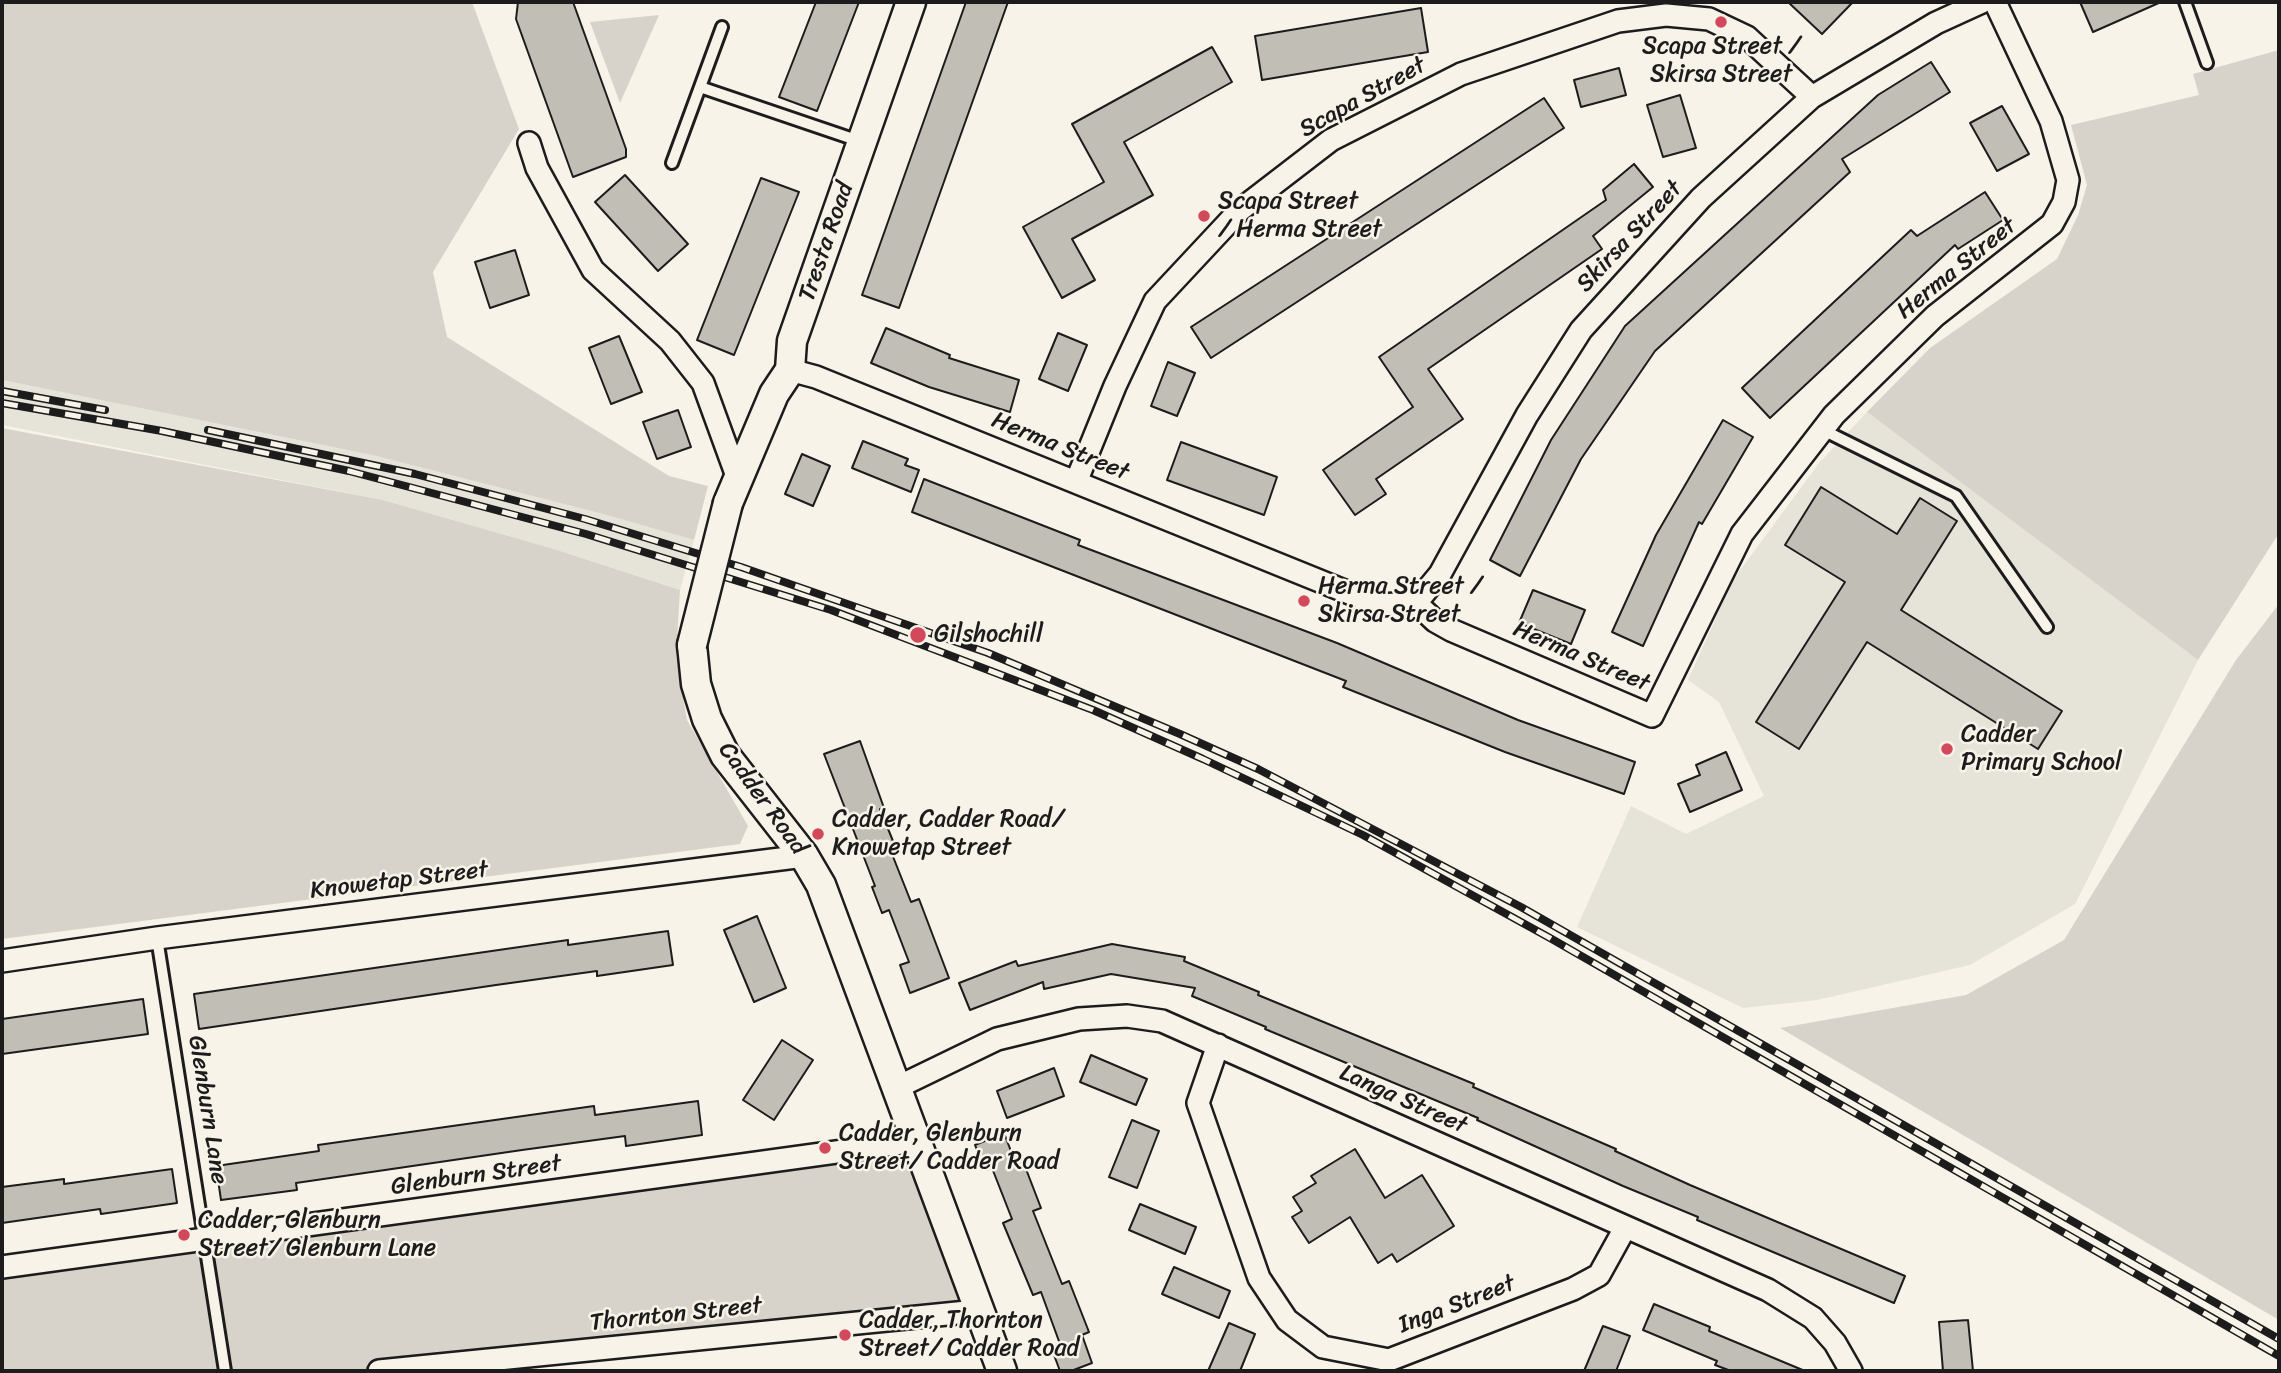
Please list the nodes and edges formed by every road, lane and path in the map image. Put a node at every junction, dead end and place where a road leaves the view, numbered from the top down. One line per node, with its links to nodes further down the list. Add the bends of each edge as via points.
1 (911, 2): 9 (street, Tresta Road)
2 (1982, 2): 8 (street, Skirsa Street, via 1936,23)
3 (1995, 2): 13 (street, Herma Street, via 2051,121 2068,180 2064,202 2052,225 1935,316)
4 (2185, 2): 6 (lane)
5 (722, 27): 7 (lane)
6 (2207, 63)
7 (700, 87): 9 (lane); 11 (lane)
8 (1812, 97): 14 (street, Scapa Street, via 1747,37 1709,19 1666,15 1618,21 1461,74 1331,140 1240,210 1155,301); 16 (street, Skirsa Street, via 1701,198 1581,330 1527,415 1440,574)
9 (862, 142): 12 (street, Tresta Road, via 792,341)
10 (529, 143): 15 (street, via 537,168 593,270 670,341 703,383)
11 (673, 163)
12 (790, 370): 14 (street, Herma Street); 15 (street, Tresta Road, via 774,394)
13 (1823, 429): 16 (street, Herma Street, via 1742,534 1652,716 1451,630); 17 (lane, via 1956,496)
14 (1076, 482): 16 (street, Herma Street, via 1379,606)
15 (733, 491): 18 (street, Cadder Road, bridge, via 692,645 696,684 725,755)
16 (1416, 603)
17 (2047, 627)
18 (804, 856): 19 (street, Knowetap Street); 22 (street, Cadder Road, via 821,885)
19 (157, 938): 20 (street, Knowetap Street); 25 (lane, Glenburn Lane)
20 (2, 961)
21 (1218, 1045): 22 (street, Langa Street, via 1162,1021 1127,1016 1079,1019 997,1040); 24 (street, Langa Street); 24 (street, Inga Street, via 1199,1103 1203,1116 1259,1278 1287,1320 1322,1347 1389,1360 1573,1289 1599,1275)
22 (898, 1087): 23 (street, Cadder Road)
23 (916, 1141): 25 (street, Glenburn Street); 27 (street, Cadder Road)
24 (1625, 1228): 31 (street, Langa Street, via 1785,1299 1825,1331)
25 (207, 1241): 26 (street, Glenburn Street); 28 (lane, Glenburn Lane)
26 (2, 1267)
27 (977, 1311): 29 (street, Thornton Street); 30 (street, Cadder Road)
28 (225, 1371)
29 (379, 1371)
30 (1002, 1371)
31 (1851, 1371)

